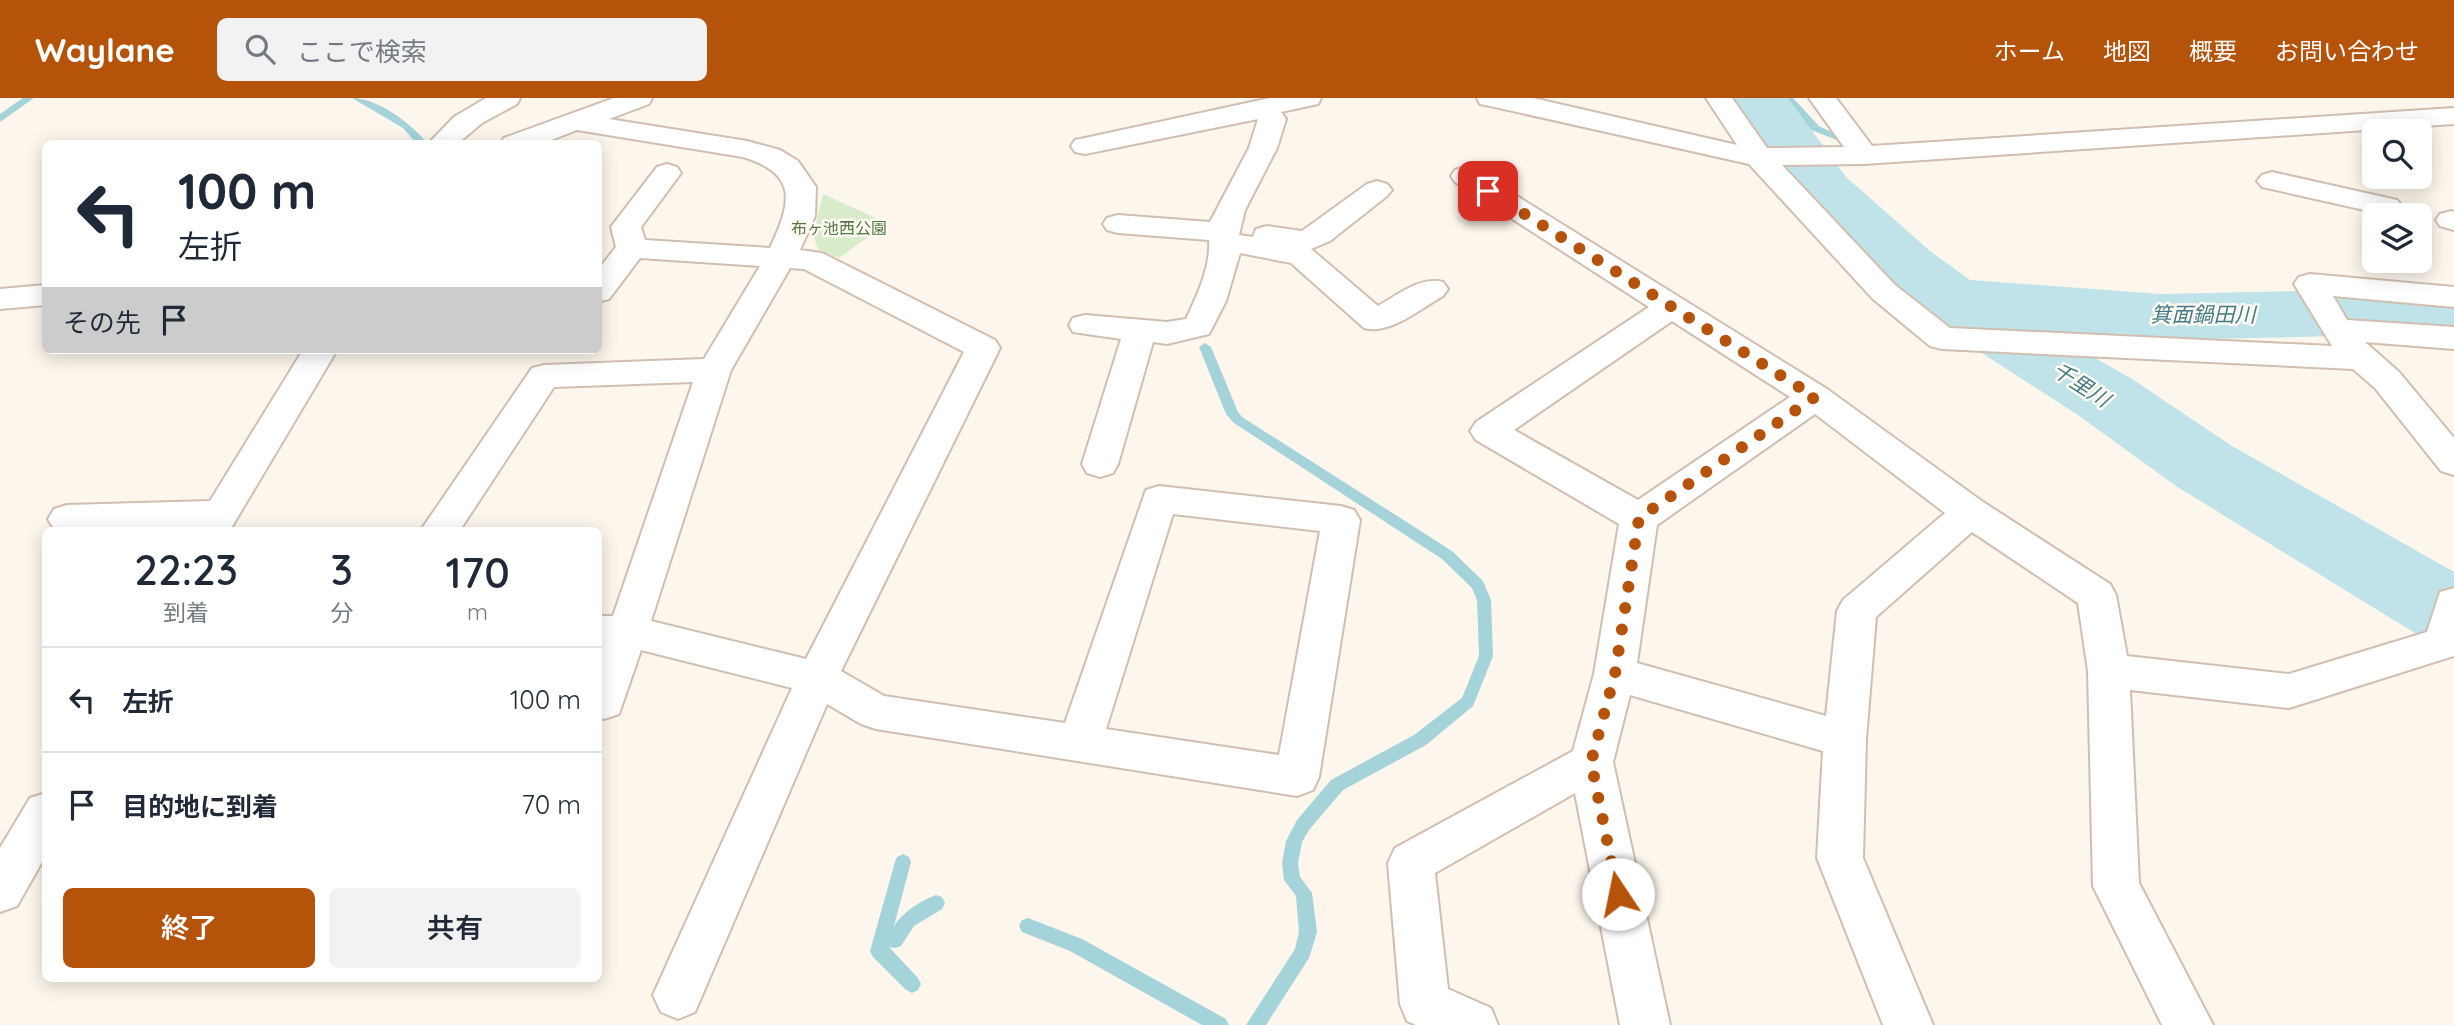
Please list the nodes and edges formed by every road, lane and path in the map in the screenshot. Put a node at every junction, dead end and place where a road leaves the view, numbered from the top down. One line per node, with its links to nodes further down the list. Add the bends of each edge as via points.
1 (507, 98): 16 (street)
2 (639, 98): 13 (street)
3 (1308, 98): 9 (street)
4 (1490, 98): 8 (street)
5 (1719, 98): 20 (street)
6 (1822, 98): 19 (street)
7 (2330, 99): 12 (street, via 2362,102)
8 (1530, 101): 10 (street)
9 (1265, 108): 18 (street); 26 (street, via 1272,119 1270,128)
10 (1610, 111): 20 (street, via 1738,154)
11 (2454, 116): 12 (street)
12 (2412, 119)
13 (572, 121): 17 (street); 28 (street, via 747,149 788,167 801,187 800,216)
14 (2362, 122): 15 (street)
15 (2246, 129): 19 (street); 24 (street, via 2265,148 2273,193)
16 (444, 140)
17 (524, 140)
18 (1085, 146)
19 (1860, 155): 20 (street)
20 (1764, 156): 40 (street, via 1884,292 1942,338)
21 (667, 173): 27 (street, via 626,227)
22 (1465, 176): 34 (street)
23 (1377, 190): 26 (street, via 1306,241)
24 (2362, 203)
25 (1118, 225): 26 (street)
26 (1224, 234): 30 (street, via 1301,256 1375,321); 37 (street, via 1225,250 1205,315 1196,327 1167,333)
27 (632, 248): 28 (street); 29 (street)
28 (780, 259): 41 (street); 55 (street, via 811,260 984,348)
29 (602, 287)
30 (1432, 289)
31 (42, 295): 33 (street)
32 (2454, 297): 36 (street, via 2310,284)
33 (0, 299)
34 (1672, 306): 42 (street); 46 (street, via 1488,430)
35 (1085, 325): 37 (street)
36 (2334, 326): 38 (street); 40 (street)
37 (1140, 331): 44 (street)
38 (2454, 338)
39 (318, 354): 48 (street)
40 (2361, 358): 43 (street, via 2387,380)
41 (714, 370): 49 (street, via 544,376); 51 (street)
42 (1815, 397): 45 (street); 46 (street)
43 (2454, 462)
44 (1100, 464)
45 (1970, 512): 53 (street, via 2096,595); 57 (street, via 1857,611)
46 (1639, 518): 54 (street)
47 (67, 519): 48 (street)
48 (215, 522)
49 (442, 527)
50 (2454, 603): 52 (street)
51 (613, 632): 55 (street); 56 (street)
52 (2449, 646): 53 (street, via 2290,691)
53 (2109, 671): 66 (street, via 2116,886)
54 (1615, 674): 57 (street); 59 (street)
55 (817, 678): 58 (street, via 876,712); 62 (street)
56 (604, 702)
57 (1845, 739): 65 (street, via 1840,858)
58 (1080, 743): 58 (street, via 1159,499 1341,520 1297,777)
59 (1591, 762): 63 (street, via 1411,863 1425,1004); 64 (street)
60 (42, 819): 61 (street)
61 (0, 891)
62 (678, 995)
63 (1474, 1025)
64 (1645, 1025)
65 (1908, 1025)
66 (2188, 1025)

